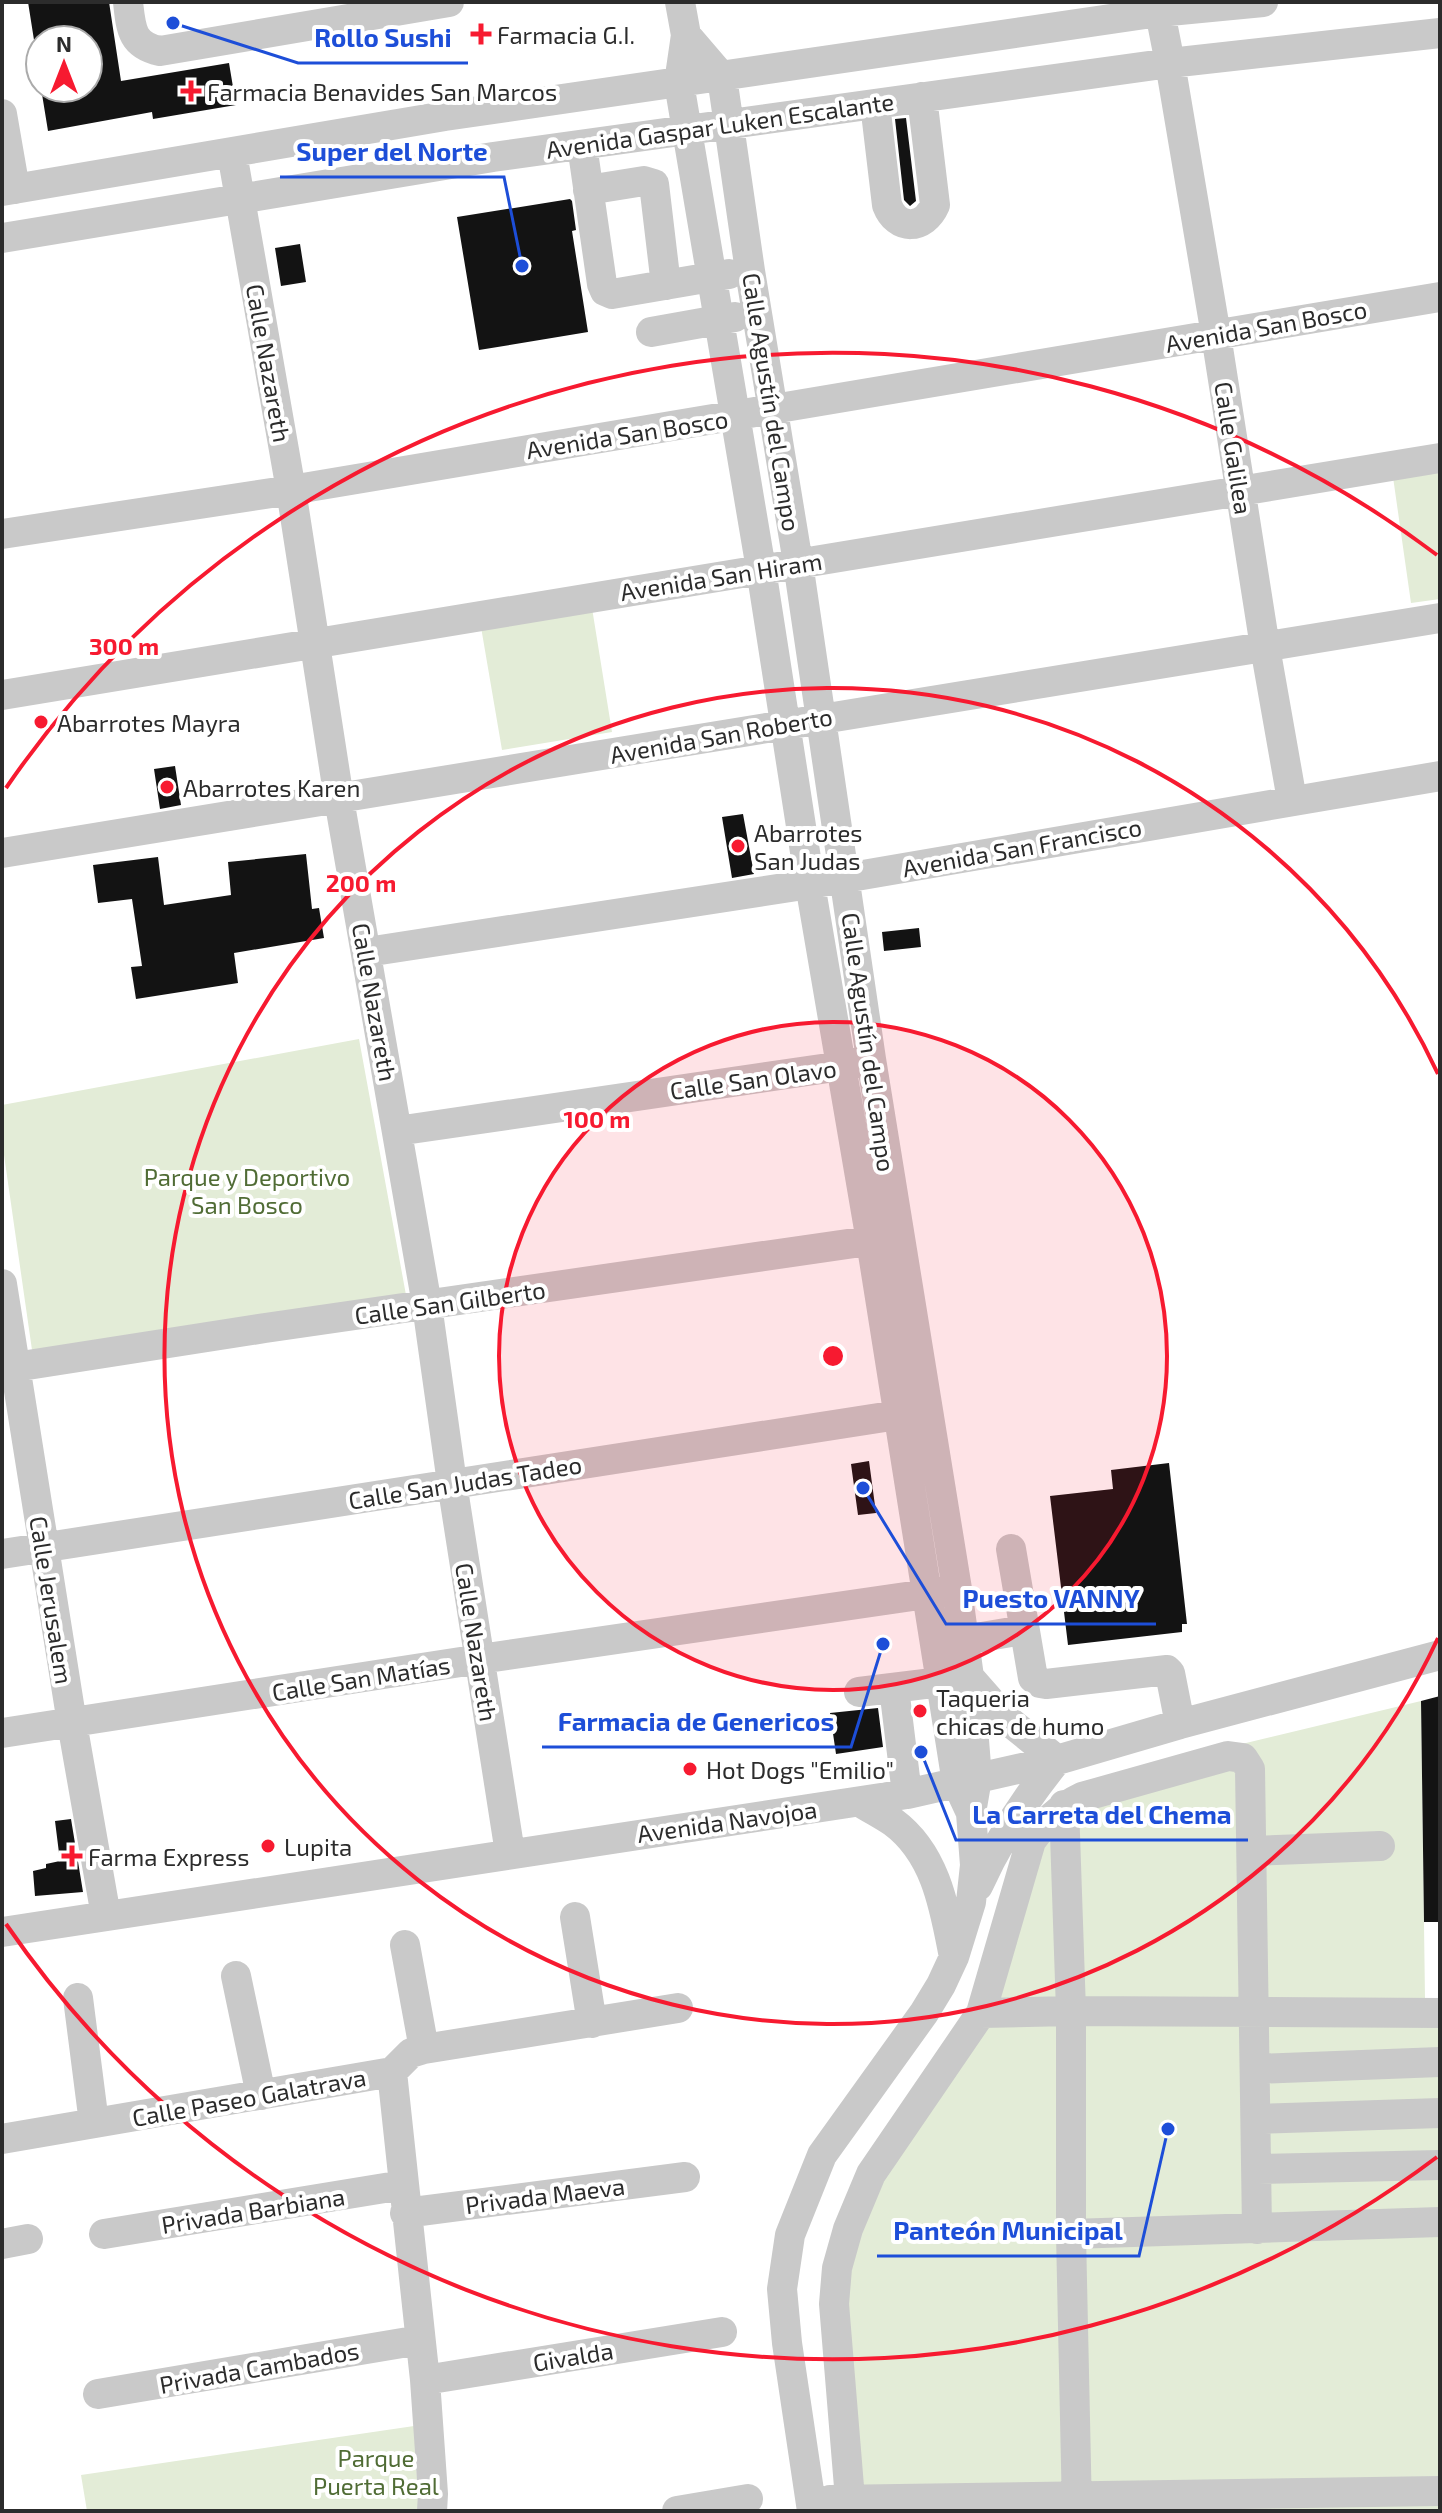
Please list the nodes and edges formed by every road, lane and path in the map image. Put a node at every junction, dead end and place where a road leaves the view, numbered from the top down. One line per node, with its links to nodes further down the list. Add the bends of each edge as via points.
1 (128, 2): 2 (street, via 136,39 145,48 160,51)
2 (449, 2)
3 (680, 2): 7 (street, Calle Agustín del Campo)
4 (1263, 2): 5 (street, Avenida Gaspar Luken Escalante)
5 (1158, 7): 8 (street, Calle Galilea); 9 (street, Avenida Gaspar Luken Escalante)
6 (1440, 33): 8 (street, Avenida Gaspar Luken Escalante)
7 (686, 35): 9 (street); 10 (street, Calle Agustín del Campo)
8 (1170, 63): 11 (street, Avenida Gaspar Luken Escalante); 31 (street, Calle Galilea)
9 (722, 77): 10 (street, Avenida Gaspar Luken Escalante); 14 (street, Calle Agustín del Campo)
10 (679, 83): 15 (street, Calle Agustín del Campo); 19 (street, Avenida Gaspar Luken Escalante)
11 (922, 97): 12 (street, Avenida Gaspar Luken Escalante); 16 (street)
12 (875, 104): 14 (street, Avenida Gaspar Luken Escalante); 17 (street)
13 (2, 114): 20 (street)
14 (729, 124): 15 (street, Avenida Gaspar Luken Escalante); 24 (street, Calle Agustín del Campo)
15 (688, 130): 18 (street, Avenida Gaspar Luken Escalante); 25 (street, Calle Agustín del Campo)
16 (926, 134): 17 (street); 17 (street, via 935,205 930,216 912,224 892,217 887,205)
17 (880, 141)
18 (582, 145): 21 (street); 22 (street, Avenida Gaspar Luken Escalante)
19 (232, 153): 20 (street, Avenida Gaspar Luken Escalante); 22 (street, Calle Nazareth)
20 (8, 190)
21 (588, 190): 26 (street, via 605,291); 26 (street, via 654,184)
22 (241, 198): 23 (street, Avenida Gaspar Luken Escalante); 36 (street, Calle Nazareth)
23 (2, 238)
24 (750, 271): 25 (street); 28 (street, Calle Agustín del Campo)
25 (711, 277): 26 (street); 29 (street, Calle Agustín del Campo)
26 (666, 285)
27 (1440, 297): 31 (street, Avenida San Bosco)
28 (757, 314): 29 (street); 32 (street, Calle Agustín del Campo)
29 (718, 320): 30 (street); 33 (street, Calle Agustín del Campo)
30 (651, 332)
31 (1216, 335): 32 (street, Avenida San Bosco); 35 (street, Calle Galilea)
32 (774, 410): 33 (street, Avenida San Bosco); 38 (street, Calle Agustín del Campo)
33 (735, 416): 36 (street, Avenida San Bosco); 39 (street, Calle Agustín del Campo)
34 (1440, 458): 35 (street, Avenida San Hiram)
35 (1241, 489): 38 (street, Avenida San Hiram); 42 (street, Calle Galilea)
36 (291, 490): 37 (street, Avenida San Bosco); 41 (street, Calle Nazareth)
37 (2, 534)
38 (798, 563): 39 (street, Avenida San Hiram); 44 (street, Calle Agustín del Campo)
39 (761, 569): 41 (street, Avenida San Hiram); 45 (street, Calle Agustín del Campo)
40 (1440, 618): 42 (street, Avenida San Roberto)
41 (315, 643): 43 (street, Avenida San Hiram); 47 (street, Calle Nazareth)
42 (1265, 647): 44 (street, Avenida San Roberto); 48 (street, Calle Galilea)
43 (2, 695)
44 (821, 718): 45 (street, Avenida San Roberto); 50 (street, Calle Agustín del Campo)
45 (784, 724): 47 (street, Avenida San Roberto); 51 (street, Calle Agustín del Campo)
46 (1440, 776): 48 (street, Avenida San Francisco)
47 (339, 799): 49 (street, Avenida San Roberto); 52 (street, Calle Nazareth)
48 (1292, 800): 50 (street, Avenida San Francisco)
49 (2, 853)
50 (845, 878): 51 (street, Avenida San Francisco); 53 (street, Calle Agustín del Campo)
51 (810, 884): 52 (street, Avenida San Francisco); 53 (street, Calle Agustín del Campo)
52 (367, 952): 54 (street, Calle Nazareth)
53 (856, 1062): 54 (street, Calle San Olavo); 55 (street, Calle Agustín del Campo)
54 (397, 1131): 57 (street, Calle Nazareth)
55 (885, 1239): 57 (street, Calle San Gilberto); 59 (street, Calle Agustín del Campo); 60 (street, Calle Agustín del Campo)
56 (2, 1284): 58 (street, Calle Jerusalem)
57 (427, 1305): 58 (street, Calle San Gilberto); 61 (street, Calle Nazareth)
58 (8, 1368): 62 (street, Calle Jerusalem)
59 (929, 1410): 60 (street, Calle San Judas Tadeo); 65 (street, Calle Agustín del Campo)
60 (897, 1416): 61 (street, Calle San Judas Tadeo); 66 (street, Calle Agustín del Campo)
61 (452, 1483): 62 (street, Calle San Judas Tadeo); 70 (street, Calle Nazareth)
62 (44, 1548): 64 (street, Calle San Judas Tadeo); 74 (street, Calle Jerusalem)
63 (1011, 1549): 67 (street)
64 (2, 1554)
65 (957, 1589): 66 (street, Calle San Matías); 68 (street, Calle Agustín del Campo)
66 (927, 1594): 70 (street, Calle San Matías); 71 (street, Calle Agustín del Campo)
67 (1023, 1630): 68 (street); 75 (street, via 1033,1678 1040,1683 1167,1670)
68 (964, 1640): 71 (street, Calle Agustín del Campo)
69 (1440, 1655): 75 (street, Avenida Navojoa)
70 (480, 1659): 74 (street, Calle San Matías); 84 (street, Calle Nazareth)
71 (955, 1680): 72 (street); 77 (street); 78 (street, Calle Agustín del Campo)
72 (894, 1688): 73 (street); 79 (street)
73 (859, 1692)
74 (72, 1723): 76 (street, Calle San Matías); 86 (street, Calle Jerusalem)
75 (1180, 1724): 77 (street, Avenida Navojoa)
76 (2, 1733)
77 (1057, 1760): 78 (street, Avenida Navojoa); 85 (street, via 1007,1827)
78 (967, 1781): 79 (street, Avenida Navojoa); 85 (street, Calle Agustín del Campo, via 975,1865)
79 (907, 1794): 80 (street, Avenida Navojoa)
80 (860, 1802): 84 (street, Avenida Navojoa); 90 (street, via 896,1824 924,1855 941,1893)
81 (1064, 1805): 83 (street, via 1228,1756 1243,1758 1250,1769); 94 (street); 96 (street, via 1031,1841)
82 (1380, 1846): 83 (street)
83 (1252, 1851): 95 (street)
84 (510, 1853): 86 (street, Avenida Navojoa)
85 (971, 1902): 90 (street)
86 (106, 1916): 88 (street, Avenida Navojoa)
87 (575, 1917): 98 (street)
88 (2, 1932)
89 (405, 1945): 99 (street)
90 (954, 1957): 124 (street, via 924,2013 822,2155 790,2235 782,2289)
91 (236, 1976): 103 (street)
92 (78, 1998): 106 (street)
93 (678, 2008): 98 (street, Calle Paseo Galatrava)
94 (1071, 2011): 95 (street); 96 (street); 115 (street)
95 (1255, 2012): 97 (street); 101 (street)
96 (981, 2013): 122 (street, via 871,2174 837,2268 834,2304)
97 (1440, 2013)
98 (592, 2023): 99 (street, Calle Paseo Galatrava)
99 (424, 2049): 102 (street, Calle Paseo Galatrava, via 411,2053)
100 (1440, 2062): 101 (street)
101 (1255, 2069): 105 (street)
102 (392, 2072): 103 (street, Calle Paseo Galatrava); 111 (street)
103 (261, 2095): 106 (street, Calle Paseo Galatrava)
104 (1440, 2113): 105 (street)
105 (1256, 2119): 109 (street)
106 (94, 2123): 107 (street, Calle Paseo Galatrava)
107 (2, 2139)
108 (1440, 2165): 109 (street)
109 (1257, 2169): 113 (street)
110 (685, 2177): 111 (street, Privada Maeva)
111 (404, 2199): 114 (street, Privada Barbiana); 117 (street)
112 (1440, 2222): 113 (street)
113 (1257, 2229): 115 (street)
114 (104, 2234)
115 (1071, 2234): 123 (street)
116 (722, 2332): 118 (street, Givalda)
117 (420, 2340): 118 (street); 119 (street, Privada Cambados)
118 (425, 2380): 125 (street)
119 (98, 2394)
120 (1440, 2491): 123 (street)
121 (748, 2499): 126 (street)
122 (850, 2499): 123 (street); 124 (street)
123 (1077, 2504)
124 (811, 2506)
125 (432, 2511)
126 (677, 2511)

